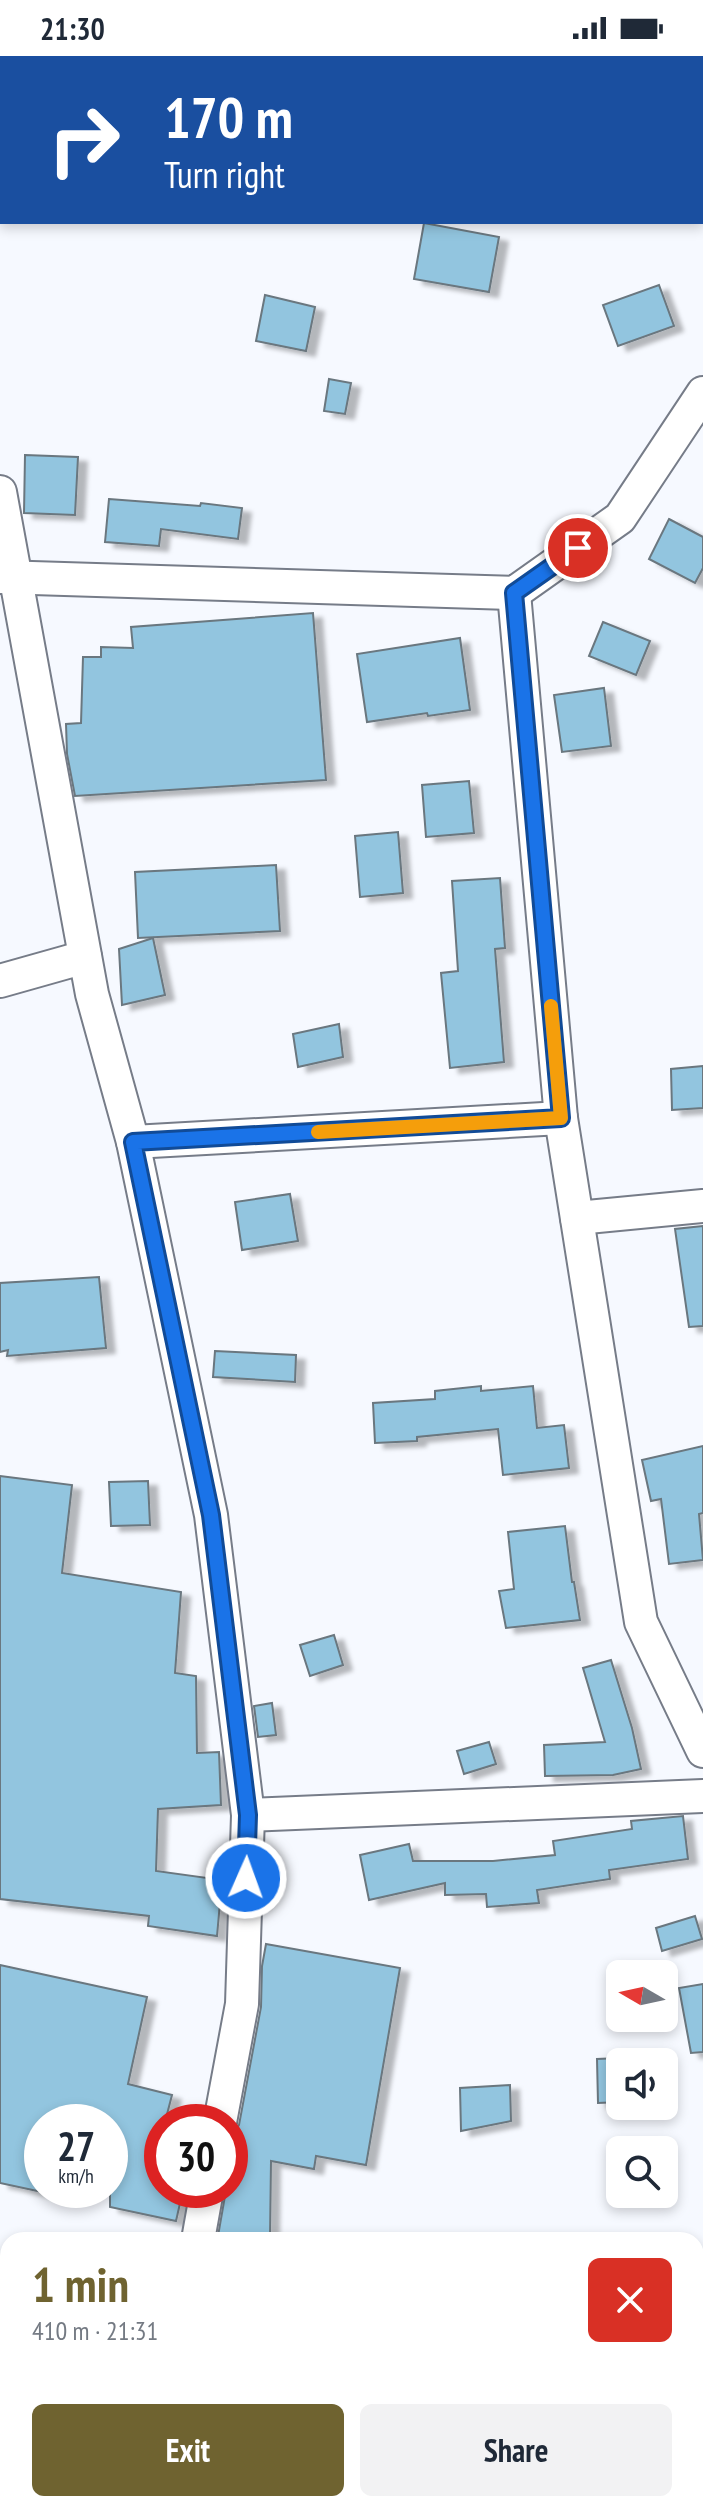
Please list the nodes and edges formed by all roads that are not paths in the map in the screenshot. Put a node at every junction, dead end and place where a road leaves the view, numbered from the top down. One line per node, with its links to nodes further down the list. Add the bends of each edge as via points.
1 (703, 393): 4 (street, via 620,518)
2 (0, 492): 3 (street)
3 (8, 577): 4 (street); 5 (street)
4 (514, 593): 7 (street)
5 (85, 957): 6 (street); 8 (street)
6 (0, 981)
7 (561, 1118): 8 (street); 10 (street)
8 (133, 1142): 13 (street, via 211,1515)
9 (703, 1206): 10 (street)
10 (577, 1218): 11 (street, via 641,1622)
11 (703, 1751)
12 (703, 1796): 13 (street)
13 (248, 1815): 14 (street, via 242,2004)
14 (223, 2104)
15 (204, 2208): 16 (street)
16 (199, 2232)

